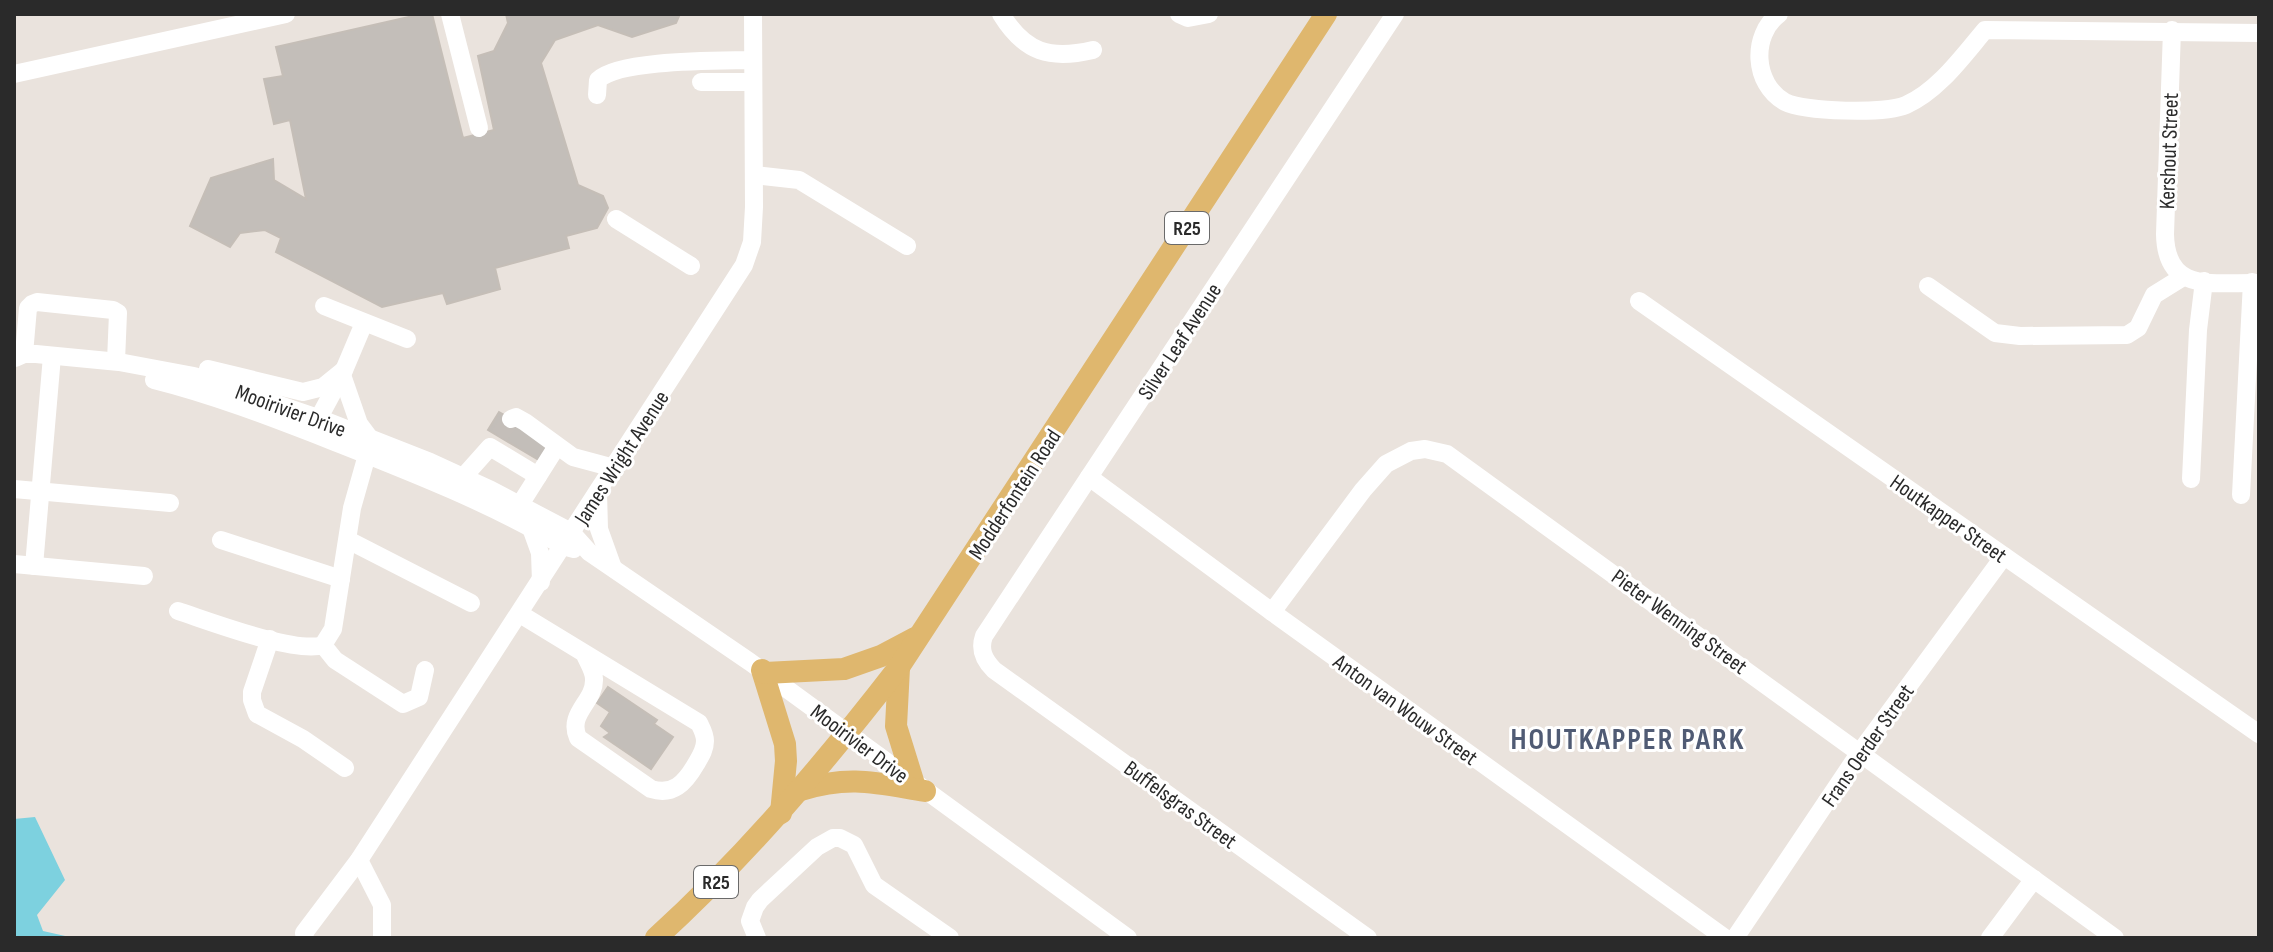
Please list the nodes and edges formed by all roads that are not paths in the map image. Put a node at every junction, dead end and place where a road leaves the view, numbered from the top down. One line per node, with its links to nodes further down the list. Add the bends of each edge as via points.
1 (286, 14): 15 (street)
2 (450, 14): 19 (street)
3 (753, 14): 14 (street, James Wright Avenue)
4 (1001, 14): 13 (street, via 1022,40 1047,54)
5 (1179, 14): 6 (street)
6 (1209, 14)
7 (1326, 14): 65 (main road, Modderfontein Road / R25)
8 (1395, 14): 42 (street, Silver Leaf Avenue)
9 (1779, 14): 10 (street, via 1758,47 1764,77 1783,101 1810,108 1881,110 1908,105 1941,79)
10 (1981, 22): 11 (street)
11 (2172, 30): 12 (street); 24 (street, Kershout Street, via 2165,234 2168,261)
12 (2259, 33)
13 (1093, 50)
14 (753, 60): 17 (street, James Wright Avenue); 18 (street, via 651,65 608,73 598,80)
15 (14, 74)
16 (701, 82): 17 (street)
17 (753, 82): 20 (street, James Wright Avenue)
18 (597, 95)
19 (479, 128)
20 (754, 175): 22 (street, via 805,183); 40 (street, James Wright Avenue, via 750,253)
21 (616, 219): 23 (street)
22 (907, 246)
23 (691, 266)
24 (2179, 274): 25 (street); 27 (street, via 2154,295 2138,328 2127,335 1995,333)
25 (2204, 281): 26 (street); 43 (street)
26 (2255, 282): 47 (street)
27 (1928, 286)
28 (1639, 301): 54 (street, Houtkapper Street)
29 (324, 306): 30 (street)
30 (364, 323): 31 (street); 35 (street)
31 (407, 339)
32 (18, 356): 33 (street, Mooirivier Drive, via 23,364); 34 (street, via 28,308 37,302 118,313)
33 (52, 361): 34 (street, Mooirivier Drive); 37 (street, Mooirivier Drive, via 207,393); 46 (street)
34 (117, 362): 35 (street, via 141,358 303,392 323,387); 37 (street, Mooirivier Drive, via 209,380)
35 (343, 373): 37 (street); 39 (street)
36 (511, 419): 38 (street, via 525,422)
37 (314, 426): 39 (street, Mooirivier Drive)
38 (557, 446): 40 (street, via 573,457); 41 (street)
39 (369, 448): 44 (street, Mooirivier Drive); 53 (street)
40 (614, 468): 48 (street, James Wright Avenue)
41 (538, 476): 44 (street, via 494,442); 50 (street)
42 (1089, 477): 63 (street, Anton van Wouw Street); 71 (street, Silver Leaf Avenue, via 984,636 983,654)
43 (2191, 479)
44 (458, 483): 50 (street, Mooirivier Drive)
45 (14, 489): 46 (street)
46 (41, 491): 49 (street); 56 (street)
47 (2241, 495)
48 (594, 497): 50 (street, via 557,513); 51 (street, James Wright Avenue); 57 (street)
49 (170, 503)
50 (523, 515): 51 (street, Mooirivier Drive); 60 (street, via 540,553)
51 (567, 539): 57 (street, Mooirivier Drive); 60 (street, James Wright Avenue)
52 (221, 540): 59 (street)
53 (348, 540): 59 (street); 61 (street)
54 (2004, 556): 74 (street, Houtkapper Street); 75 (street, Frans Oerder Street)
55 (14, 564): 56 (street)
56 (34, 566): 58 (street)
57 (613, 568): 72 (street, Mooirivier Drive)
58 (144, 576)
59 (341, 579): 67 (street, via 333,629)
60 (541, 582): 64 (street, James Wright Avenue)
61 (471, 603)
62 (178, 611): 66 (street)
63 (1272, 612): 75 (street, Pieter Wenning Street, via 1375,474 1411,451 1436,450); 89 (street, Anton van Wouw Street)
64 (520, 614): 68 (street); 80 (street, James Wright Avenue)
65 (919, 636): 69 (main road, Modderfontein Road / R25); 72 (main road, via 844,669)
66 (270, 639): 67 (street, via 304,647); 76 (street, via 252,692 257,714)
67 (323, 645): 70 (street, via 335,660 403,704 419,697)
68 (585, 655): 68 (street, via 699,723 704,750 678,787 651,789 578,738 575,720 594,684)
69 (899, 667): 73 (main road, Modderfontein Road / R25); 77 (main road, via 896,726)
70 (425, 670)
71 (994, 670): 88 (street, Buffelsgras Street)
72 (763, 672): 73 (street, Mooirivier Drive); 79 (main road, via 785,744)
73 (848, 733): 77 (street, Mooirivier Drive); 78 (main road, Modderfontein Road / R25)
74 (2259, 734)
75 (1860, 752): 81 (street, Pieter Wenning Street); 90 (street, Frans Oerder Street)
76 (345, 768)
77 (920, 788): 78 (main road, via 852,780); 87 (street, Mooirivier Drive)
78 (801, 790): 79 (main road, Modderfontein Road / R25)
79 (781, 813): 84 (main road, Modderfontein Road / R25)
80 (359, 860): 82 (street, James Wright Avenue); 83 (street, via 382,905)
81 (2034, 879): 91 (street); 92 (street, Pieter Wenning Street)
82 (305, 938)
83 (382, 938)
84 (656, 938)
85 (757, 938): 86 (street, via 750,921 760,900 817,847 840,838 854,845 882,891)
86 (950, 938)
87 (1128, 938)
88 (1368, 938)
89 (1725, 938)
90 (1735, 938)
91 (1990, 938)
92 (2115, 938)

